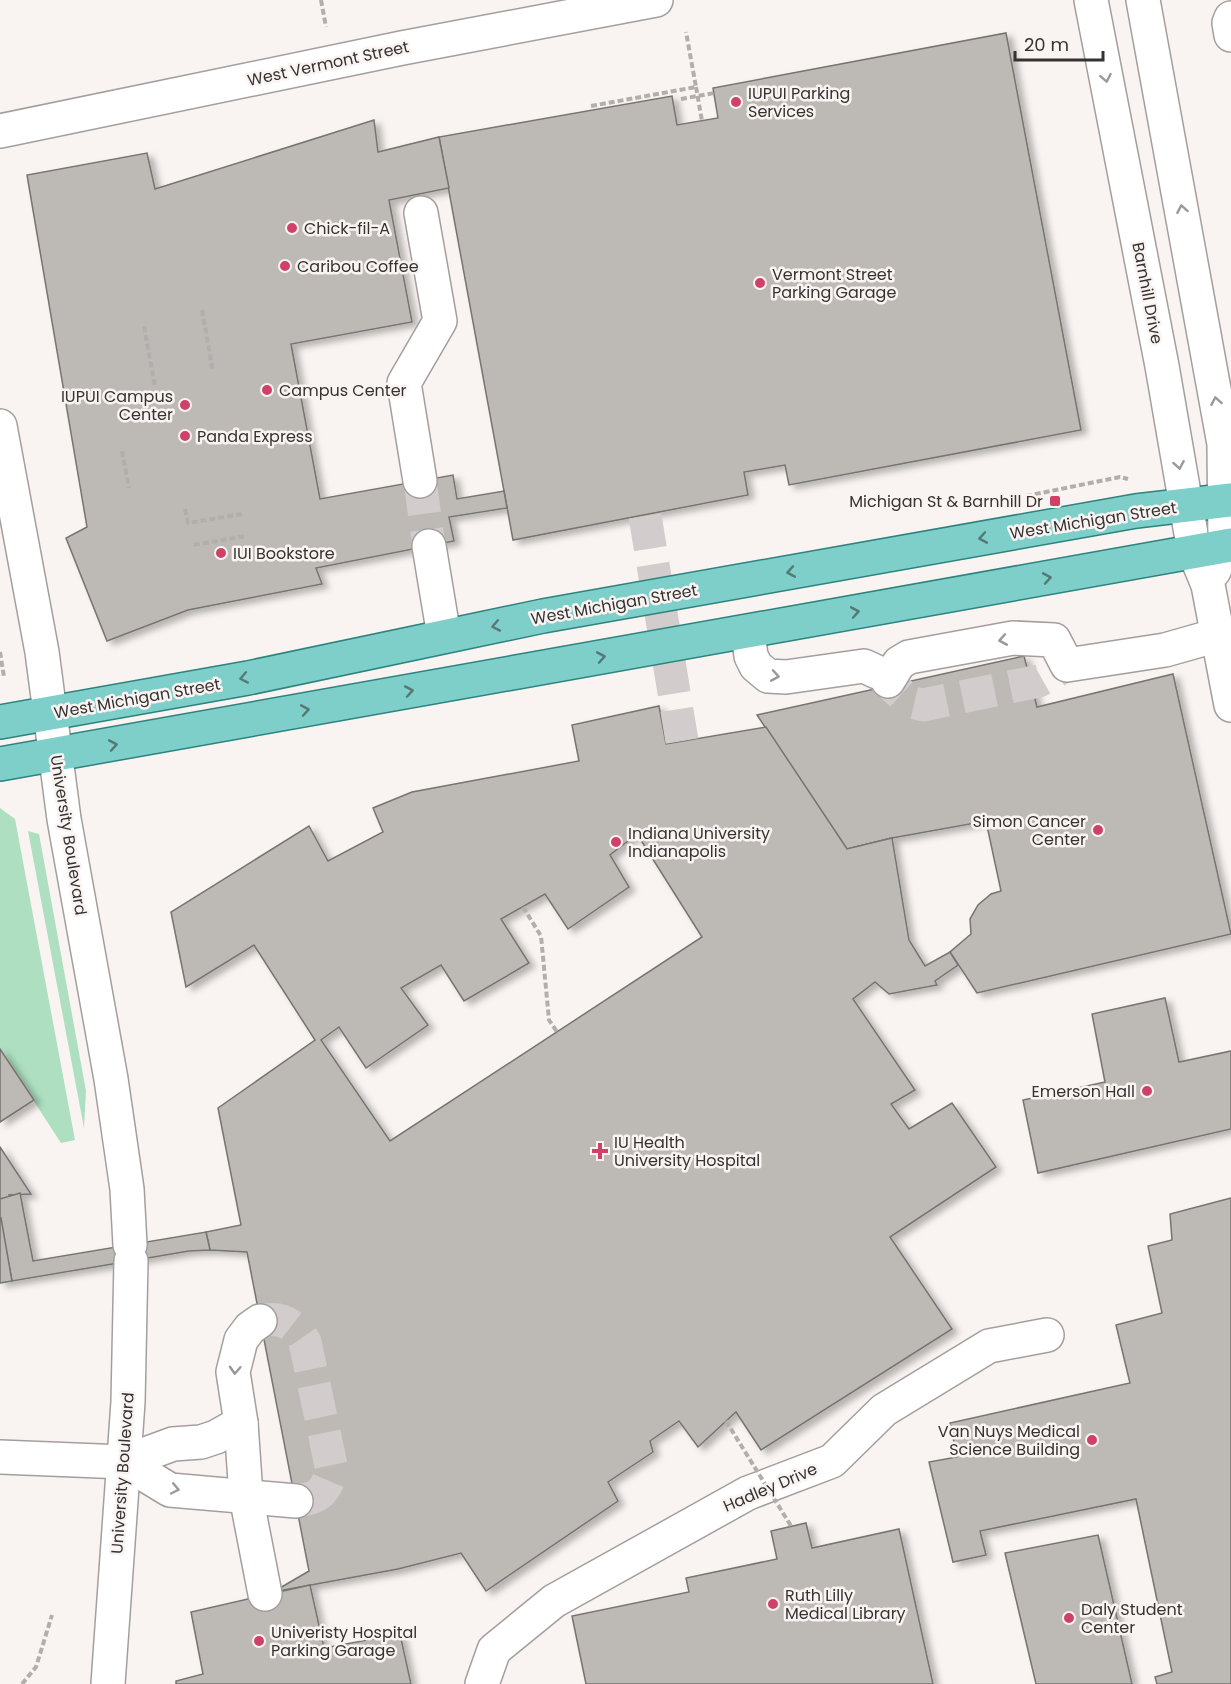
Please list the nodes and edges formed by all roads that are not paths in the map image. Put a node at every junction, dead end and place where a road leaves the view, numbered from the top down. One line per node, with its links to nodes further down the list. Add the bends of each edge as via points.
1 (656, 0): 6 (street, West Vermont Street)
2 (1091, 0): 11 (street, Barnhill Drive, one-way to 11)
3 (1143, 0): 10 (street, one-way to 3, via 1224,444)
4 (1231, 18): 5 (street)
5 (1231, 35)
6 (0, 131)
7 (421, 213): 9 (street, via 440,321 404,383)
8 (0, 426): 20 (street, University Boulevard)
9 (420, 481)
10 (1228, 500): 11 (main road, West Michigan Street); 12 (street)
11 (1186, 505): 14 (street, Barnhill Drive); 18 (main road, West Michigan Street, one-way to 18)
12 (1228, 545): 14 (main road); 15 (street)
13 (429, 546): 18 (street)
14 (1194, 551): 15 (street, Barnhill Drive); 16 (main road, one-way to 14)
15 (1208, 585): 17 (street, Barnhill Drive)
16 (748, 632): 17 (street, via 756,666 768,676 786,677 864,666 883,676 909,657 1013,638 1054,640 1067,665 1165,650); 22 (main road, one-way to 16)
17 (1218, 635): 19 (street, Barnhill Drive)
18 (444, 636): 20 (main road, West Michigan Street, one-way to 20, via 248,678)
19 (1231, 705)
20 (50, 713): 21 (main road, West Michigan Street); 22 (street, University Boulevard)
21 (0, 722)
22 (55, 755): 23 (main road); 28 (street, University Boulevard, via 122,1144 132,1287)
23 (0, 764)
24 (260, 1321): 26 (street, one-way to 26, via 241,1340 236,1355 233,1372)
25 (1047, 1335): 33 (street, Hadley Drive, via 989,1346 884,1410 832,1461 748,1493 554,1601 494,1650)
26 (241, 1423): 28 (street, via 216,1437 173,1444); 29 (street)
27 (0, 1457): 28 (street)
28 (124, 1462): 29 (street, one-way to 29, via 170,1490); 32 (street, University Boulevard)
29 (246, 1496): 30 (street); 31 (street)
30 (296, 1501)
31 (265, 1594)
32 (108, 1684)
33 (482, 1684)

